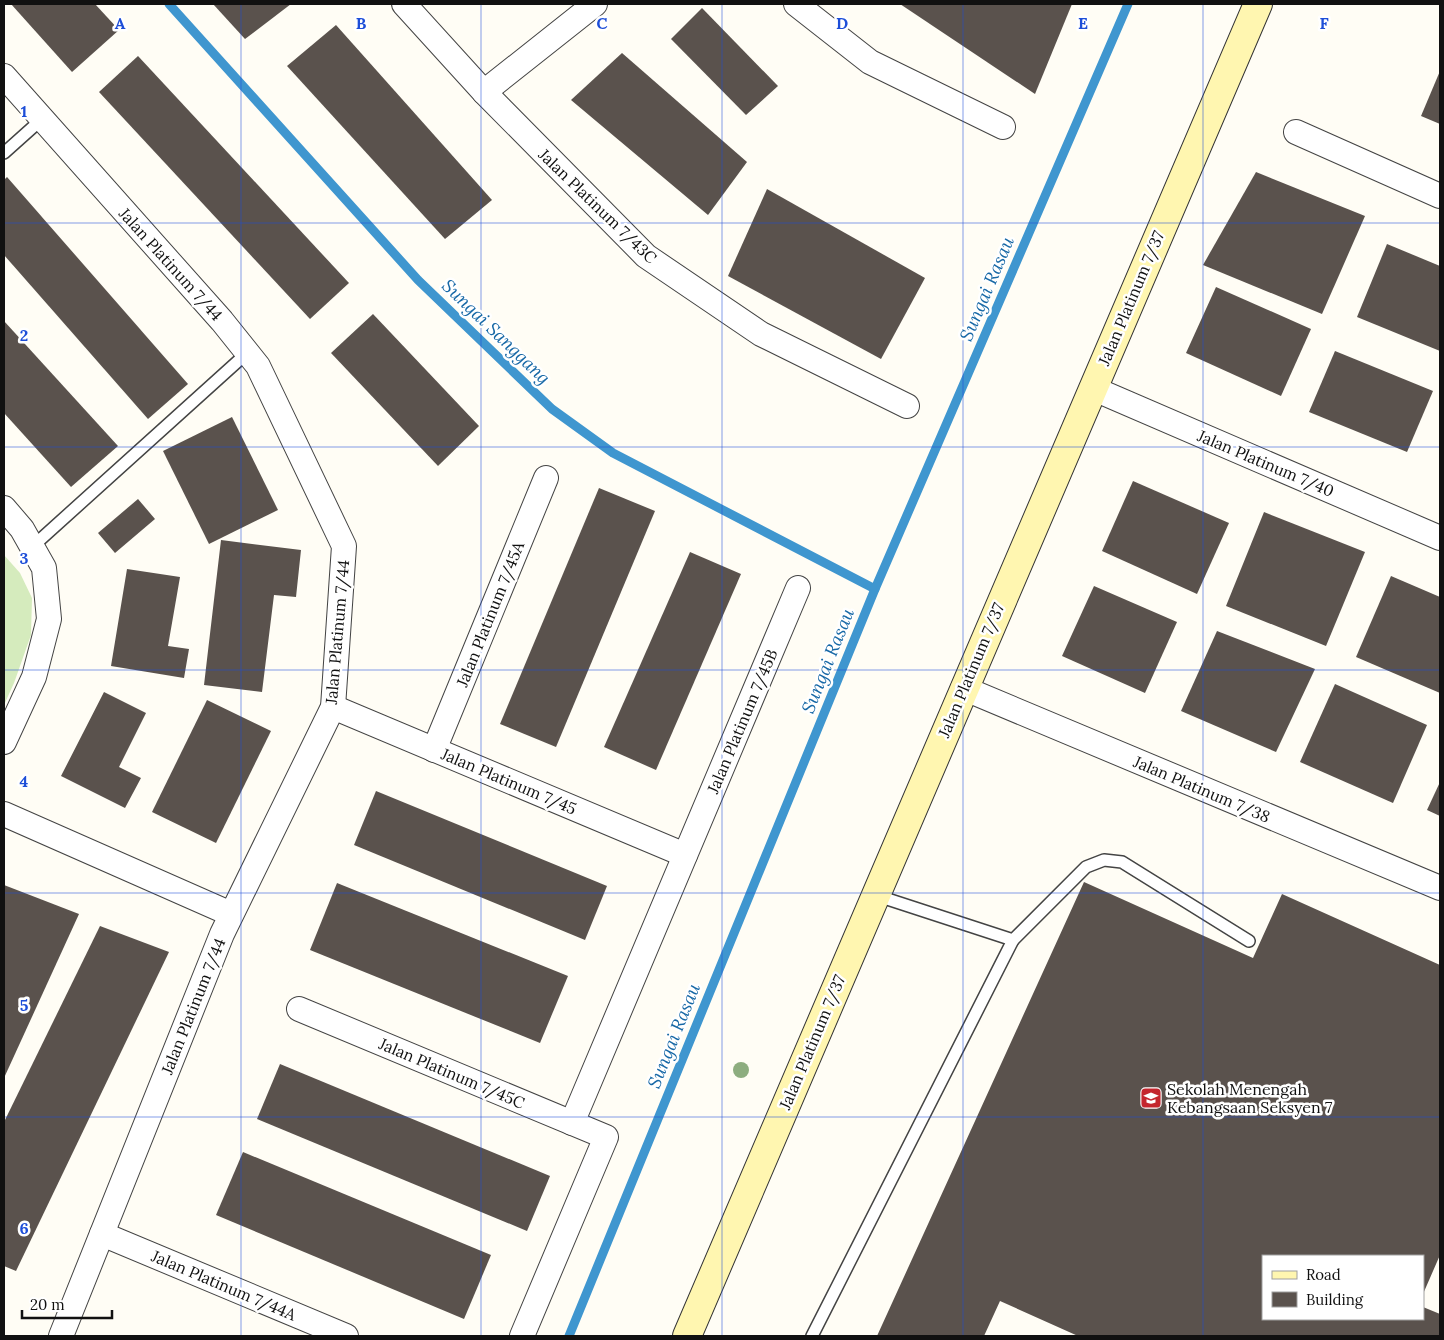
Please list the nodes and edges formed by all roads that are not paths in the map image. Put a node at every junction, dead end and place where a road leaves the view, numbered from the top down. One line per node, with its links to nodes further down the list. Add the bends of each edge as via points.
1 (404, 4): 6 (street, Jalan Platinum 7/43C)
2 (595, 4): 6 (street)
3 (796, 4): 8 (street, via 870,62)
4 (1258, 4): 13 (street, Jalan Platinum 7/37)
5 (4, 76): 7 (street, Jalan Platinum 7/44)
6 (484, 92): 14 (street, Jalan Platinum 7/43C, via 646,256 761,334)
7 (42, 119): 10 (lane); 12 (street, Jalan Platinum 7/44)
8 (1003, 128)
9 (1296, 132): 11 (street)
10 (4, 153)
11 (1440, 196)
12 (247, 353): 18 (lane); 21 (street, Jalan Platinum 7/44, via 258,366 344,546)
13 (1092, 388): 17 (street, Jalan Platinum 7/40); 20 (street, Jalan Platinum 7/37)
14 (907, 406)
15 (546, 478): 23 (street, Jalan Platinum 7/45A)
16 (4, 508): 18 (street)
17 (1440, 538)
18 (32, 547): 22 (street, via 44,568 49,618 34,678)
19 (798, 588): 25 (street, Jalan Platinum 7/45B)
20 (963, 688): 26 (street, Jalan Platinum 7/38); 27 (street, Jalan Platinum 7/37)
21 (333, 708): 23 (street, Jalan Platinum 7/45); 28 (street, Jalan Platinum 7/44)
22 (4, 742)
23 (434, 750): 25 (street, Jalan Platinum 7/45)
24 (4, 814): 28 (street)
25 (685, 855): 32 (street, Jalan Platinum 7/45B)
26 (1440, 888)
27 (875, 895): 29 (lane); 37 (street, Jalan Platinum 7/37)
28 (231, 914): 33 (street, Jalan Platinum 7/44)
29 (1013, 940): 30 (lane, via 1086,867 1104,860 1122,862); 38 (lane)
30 (1249, 941)
31 (299, 1009): 32 (street, Jalan Platinum 7/45C)
32 (572, 1123): 36 (street, Jalan Platinum 7/45C, via 606,1137)
33 (102, 1234): 34 (street, Jalan Platinum 7/44); 35 (street, Jalan Platinum 7/44A)
34 (61, 1336)
35 (346, 1336)
36 (522, 1336)
37 (687, 1336)
38 (812, 1336)

